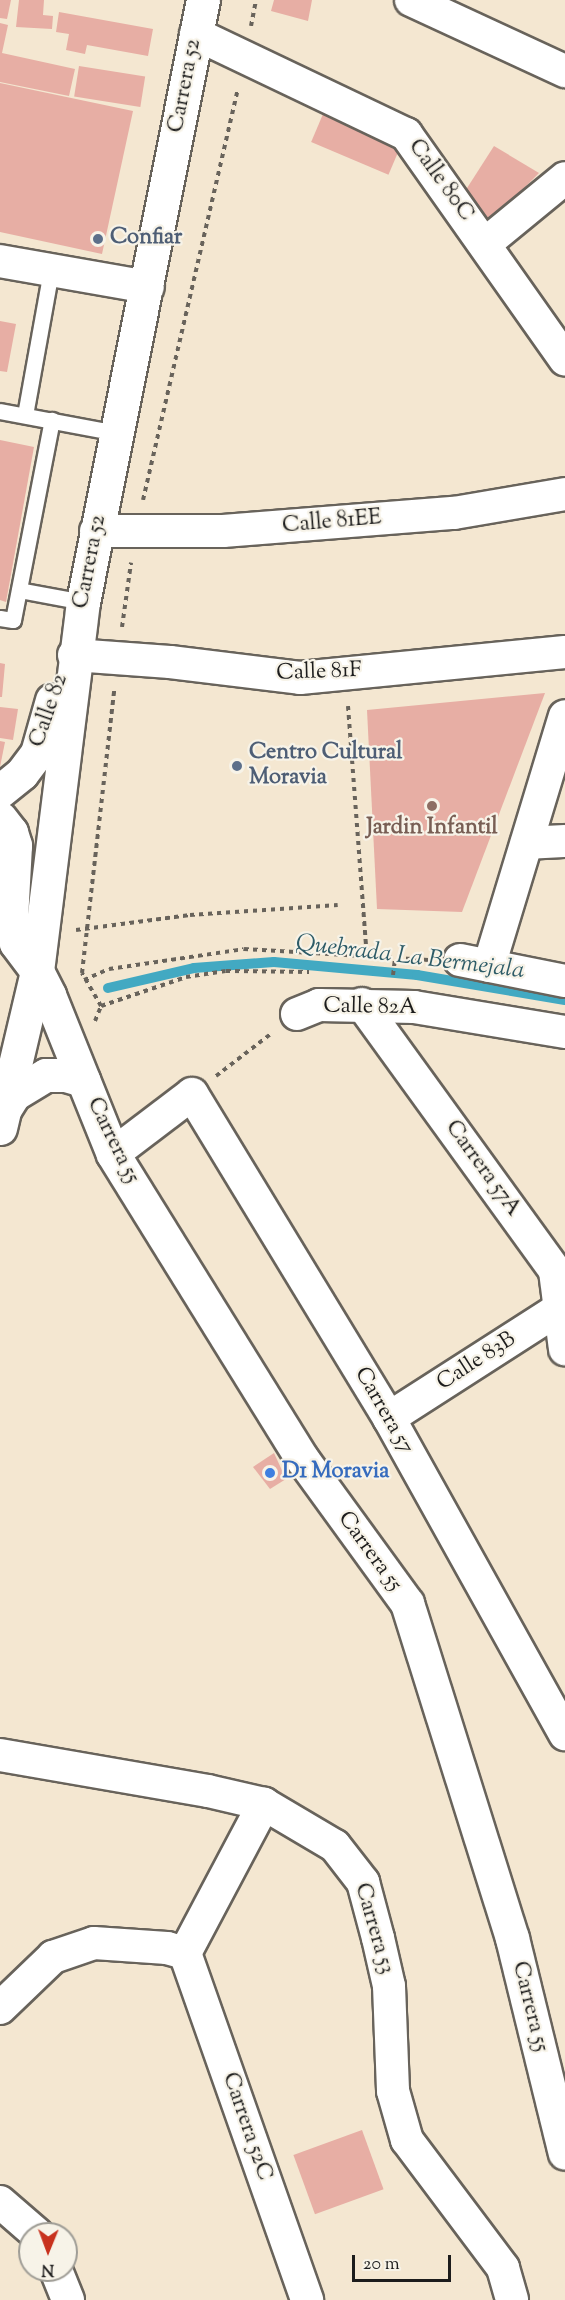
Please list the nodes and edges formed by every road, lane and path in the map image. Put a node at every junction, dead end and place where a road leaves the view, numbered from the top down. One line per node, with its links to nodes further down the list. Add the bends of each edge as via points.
1 (203, 0): 4 (main road, Carrera 52)
2 (256, 0): 5 (path)
3 (411, 0): 6 (street)
4 (196, 34): 5 (street, Calle 80C); 11 (main road, Carrera 52)
5 (245, 59): 8 (street, Calle 80C, via 406,134); 19 (path)
6 (564, 66)
7 (565, 179): 8 (street)
8 (486, 243): 12 (street, Calle 80C)
9 (0, 261): 10 (street)
10 (51, 270): 11 (street); 14 (lane)
11 (148, 287): 16 (main road, Carrera 52)
12 (565, 359)
13 (0, 411): 14 (lane)
14 (25, 415): 15 (lane)
15 (51, 420): 16 (lane); 20 (lane)
16 (117, 433): 18 (main road, Carrera 52)
17 (565, 494): 19 (street, Calle 81EE, via 454,513 223,531)
18 (96, 531): 19 (street, Calle 81EE); 21 (main road, Carrera 52)
19 (135, 533): 25 (path)
20 (19, 590): 21 (lane); 22 (lane, via 13,620)
21 (82, 602): 24 (main road, Carrera 52)
22 (0, 618)
23 (565, 652): 26 (street, Calle 81F)
24 (74, 655): 25 (street, Calle 81F); 28 (main road, Calle 82, via 59,676 38,753); 34 (main road, Carrera 52)
25 (117, 658): 26 (street, Calle 81F, via 300,678); 33 (path)
26 (345, 674): 35 (path)
27 (565, 716): 31 (street)
28 (0, 791)
29 (0, 818): 41 (main road, via 15,845 11,918 16,943)
30 (565, 841): 31 (street)
31 (527, 843): 37 (street)
32 (338, 904): 33 (path, via 190,915)
33 (87, 929): 34 (path); 39 (path, via 82,974)
34 (42, 932): 41 (main road, Carrera 52)
35 (367, 956): 36 (path); 39 (path, via 244,949 109,969)
36 (394, 959): 37 (path); 38 (path)
37 (475, 963): 40 (street)
38 (392, 979)
39 (85, 980): 41 (path); 43 (path)
40 (565, 981)
41 (43, 983): 46 (main road, Carrera 55); 48 (main road, Carrera 52)
42 (362, 1004): 44 (street, Calle 82A, via 319,1005); 45 (street, Calle 82A, via 414,1007); 50 (street, Carrera 57A, via 555,1271)
43 (101, 1006)
44 (297, 1014): 47 (path, Calle 82A)
45 (565, 1032)
46 (83, 1080): 48 (main road, via 46,1075 14,1094); 49 (main road, Carrera 55)
47 (192, 1094): 49 (street); 52 (street, Carrera 57)
48 (2, 1119)
49 (113, 1154): 58 (main road, Carrera 55, via 303,1460 407,1603 512,1938)
50 (563, 1306): 51 (street, Carrera 57A, via 561,1342); 52 (street, Calle 83B)
51 (565, 1349)
52 (389, 1418): 53 (street, Carrera 57)
53 (565, 1734)
54 (0, 1755): 55 (street, Carrera 53)
55 (264, 1804): 56 (street); 64 (street, Carrera 53, via 335,1846 363,1882 389,1986 393,2091 407,2140 503,2268)
56 (185, 1953): 57 (street, via 155,1946 94,1943 53,1957); 63 (street, Carrera 52C)
57 (0, 2007)
58 (565, 2152)
59 (0, 2202): 60 (street)
60 (23, 2222)
61 (61, 2282): 62 (street)
62 (68, 2300)
63 (307, 2300)
64 (512, 2300)

